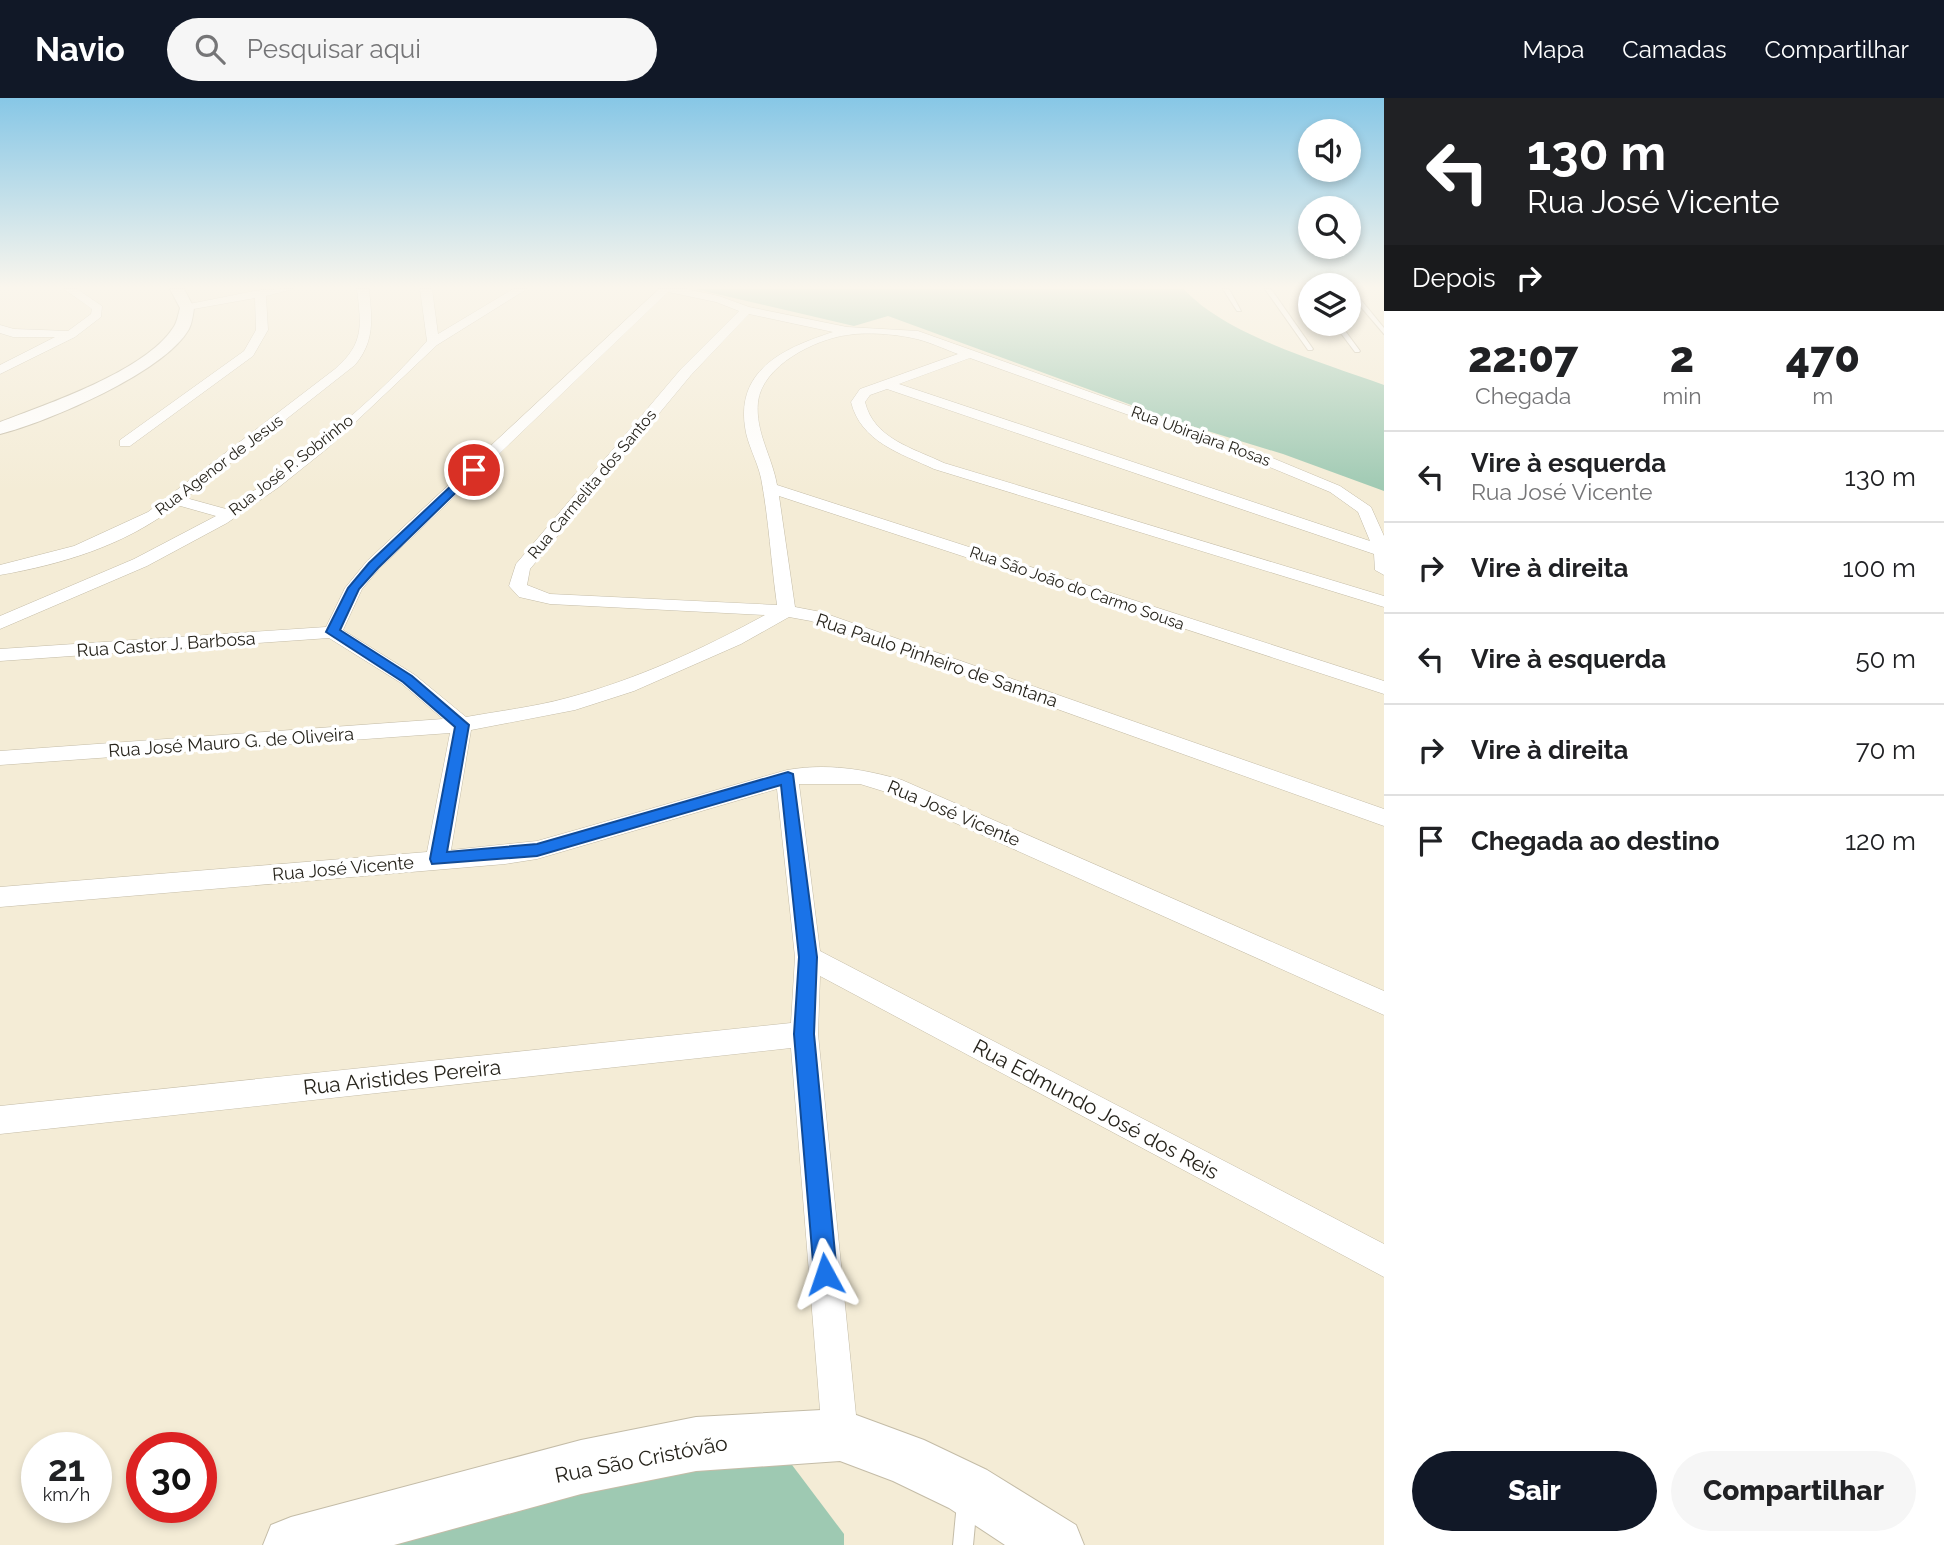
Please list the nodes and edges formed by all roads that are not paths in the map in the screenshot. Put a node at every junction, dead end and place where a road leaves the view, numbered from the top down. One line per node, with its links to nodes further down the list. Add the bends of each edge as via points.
1 (27, 357): 11 (street)
2 (153, 357): 13 (street, via 87,393)
3 (244, 357): 14 (street)
4 (357, 357): 16 (street, Rua Agenor de Jesus)
5 (420, 357): 17 (street, Rua José P. Sobrinho, via 319,447)
6 (596, 357): 24 (street, via 373,565 354,588)
7 (701, 357): 22 (street, Rua Carmelita dos Santos, via 522,568 518,586 525,593 550,599)
8 (780, 357): 15 (street, via 755,385 750,400 751,424)
9 (962, 357): 12 (street)
10 (977, 357): 18 (street, Rua Ubirajara Rosas, via 1202,435 1335,489 1365,510)
11 (0, 370)
12 (883, 383): 18 (street); 21 (street, via 861,396 860,411 871,430 909,454 998,486)
13 (0, 428)
14 (125, 443)
15 (770, 488): 22 (street); 26 (street, Rua São João do Carmo Sousa)
16 (173, 499): 17 (street); 19 (street, Rua Agenor de Jesus, via 104,541 58,558)
17 (228, 515): 23 (street, Rua José P. Sobrinho, via 134,566)
18 (1382, 551): 20 (street, Rua Ubirajara Rosas)
19 (0, 570)
20 (1384, 570)
21 (1384, 601)
22 (787, 611): 27 (street, via 734,640 627,686 568,705); 30 (street, Rua Paulo Pinheiro de Santana, via 837,622)
23 (0, 623)
24 (333, 632): 25 (street, Rua Castor J. Barbosa); 27 (street, via 408,679)
25 (0, 656)
26 (1384, 688)
27 (462, 725): 28 (street, Rua José Mauro G. de Oliveira); 31 (street)
28 (0, 758)
29 (788, 778): 31 (street, Rua José Vicente, via 537,850); 33 (street); 34 (street, Rua José Vicente, via 835,774 894,786)
30 (1384, 818)
31 (438, 859): 32 (street, Rua José Vicente)
32 (0, 897)
33 (808, 957): 35 (street); 37 (street, Rua Edmundo José dos Reis)
34 (1384, 1003)
35 (804, 1034): 36 (street, Rua Aristides Pereira); 38 (street)
36 (0, 1120)
37 (1384, 1261)
38 (840, 1435): 39 (main road, Rua São Cristóvão); 40 (main road, Rua São Cristóvão, via 696,1444 581,1467)
39 (968, 1489): 41 (lane); 42 (main road, Rua São Cristóvão)
40 (291, 1545)
41 (963, 1545)
42 (1056, 1545)

